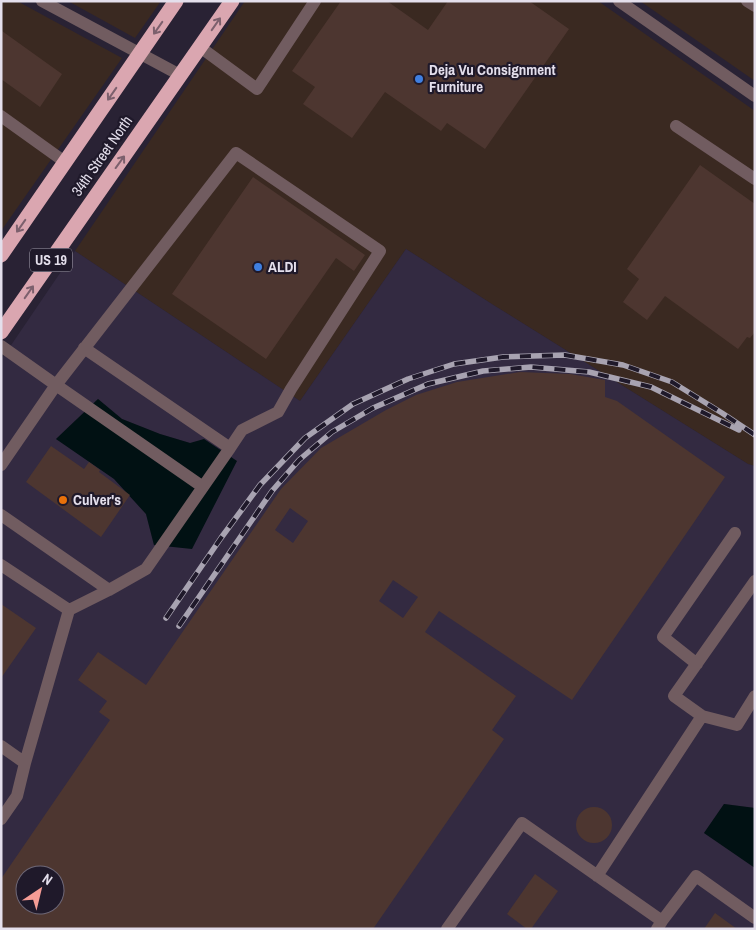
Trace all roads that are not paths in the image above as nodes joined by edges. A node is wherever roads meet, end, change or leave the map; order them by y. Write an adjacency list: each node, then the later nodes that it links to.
1 (42, 1): 9 (street)
2 (176, 1): 9 (highway, 34th Street North / US 19, one-way to 9)
3 (232, 1): 8 (highway, 34th Street North / US 19, one-way to 3)
4 (315, 1): 8 (street)
5 (619, 1): 11 (street)
6 (747, 1): 7 (street)
7 (755, 6)
8 (200, 47): 10 (highway, 34th Street North / US 19)
9 (140, 54): 10 (street); 14 (highway, 34th Street North / US 19, one-way to 14)
10 (180, 76): 17 (highway, 34th Street North / US 19, one-way to 10)
11 (755, 96)
12 (1, 116): 14 (street)
13 (676, 126): 15 (street)
14 (65, 162): 16 (highway, 34th Street North / US 19, one-way to 16)
15 (755, 179)
16 (1, 254)
17 (1, 332)
18 (1, 346): 20 (street)
19 (84, 348): 20 (street); 21 (street); 21 (street)
20 (56, 385): 22 (street); 23 (street)
21 (230, 448): 23 (street)
22 (1, 465)
23 (203, 488): 28 (street)
24 (1, 515): 28 (street)
25 (736, 533): 30 (street)
26 (1, 565): 29 (street)
27 (755, 581): 30 (street)
28 (109, 590): 29 (street)
29 (69, 610): 34 (street)
30 (697, 664): 32 (street)
31 (755, 696): 32 (street)
32 (702, 716): 36 (street)
33 (1, 746): 34 (street)
34 (25, 763): 35 (street)
35 (1, 819)
36 (597, 876): 38 (street); 39 (street)
37 (755, 918): 38 (street)
38 (660, 925)
39 (447, 929)

